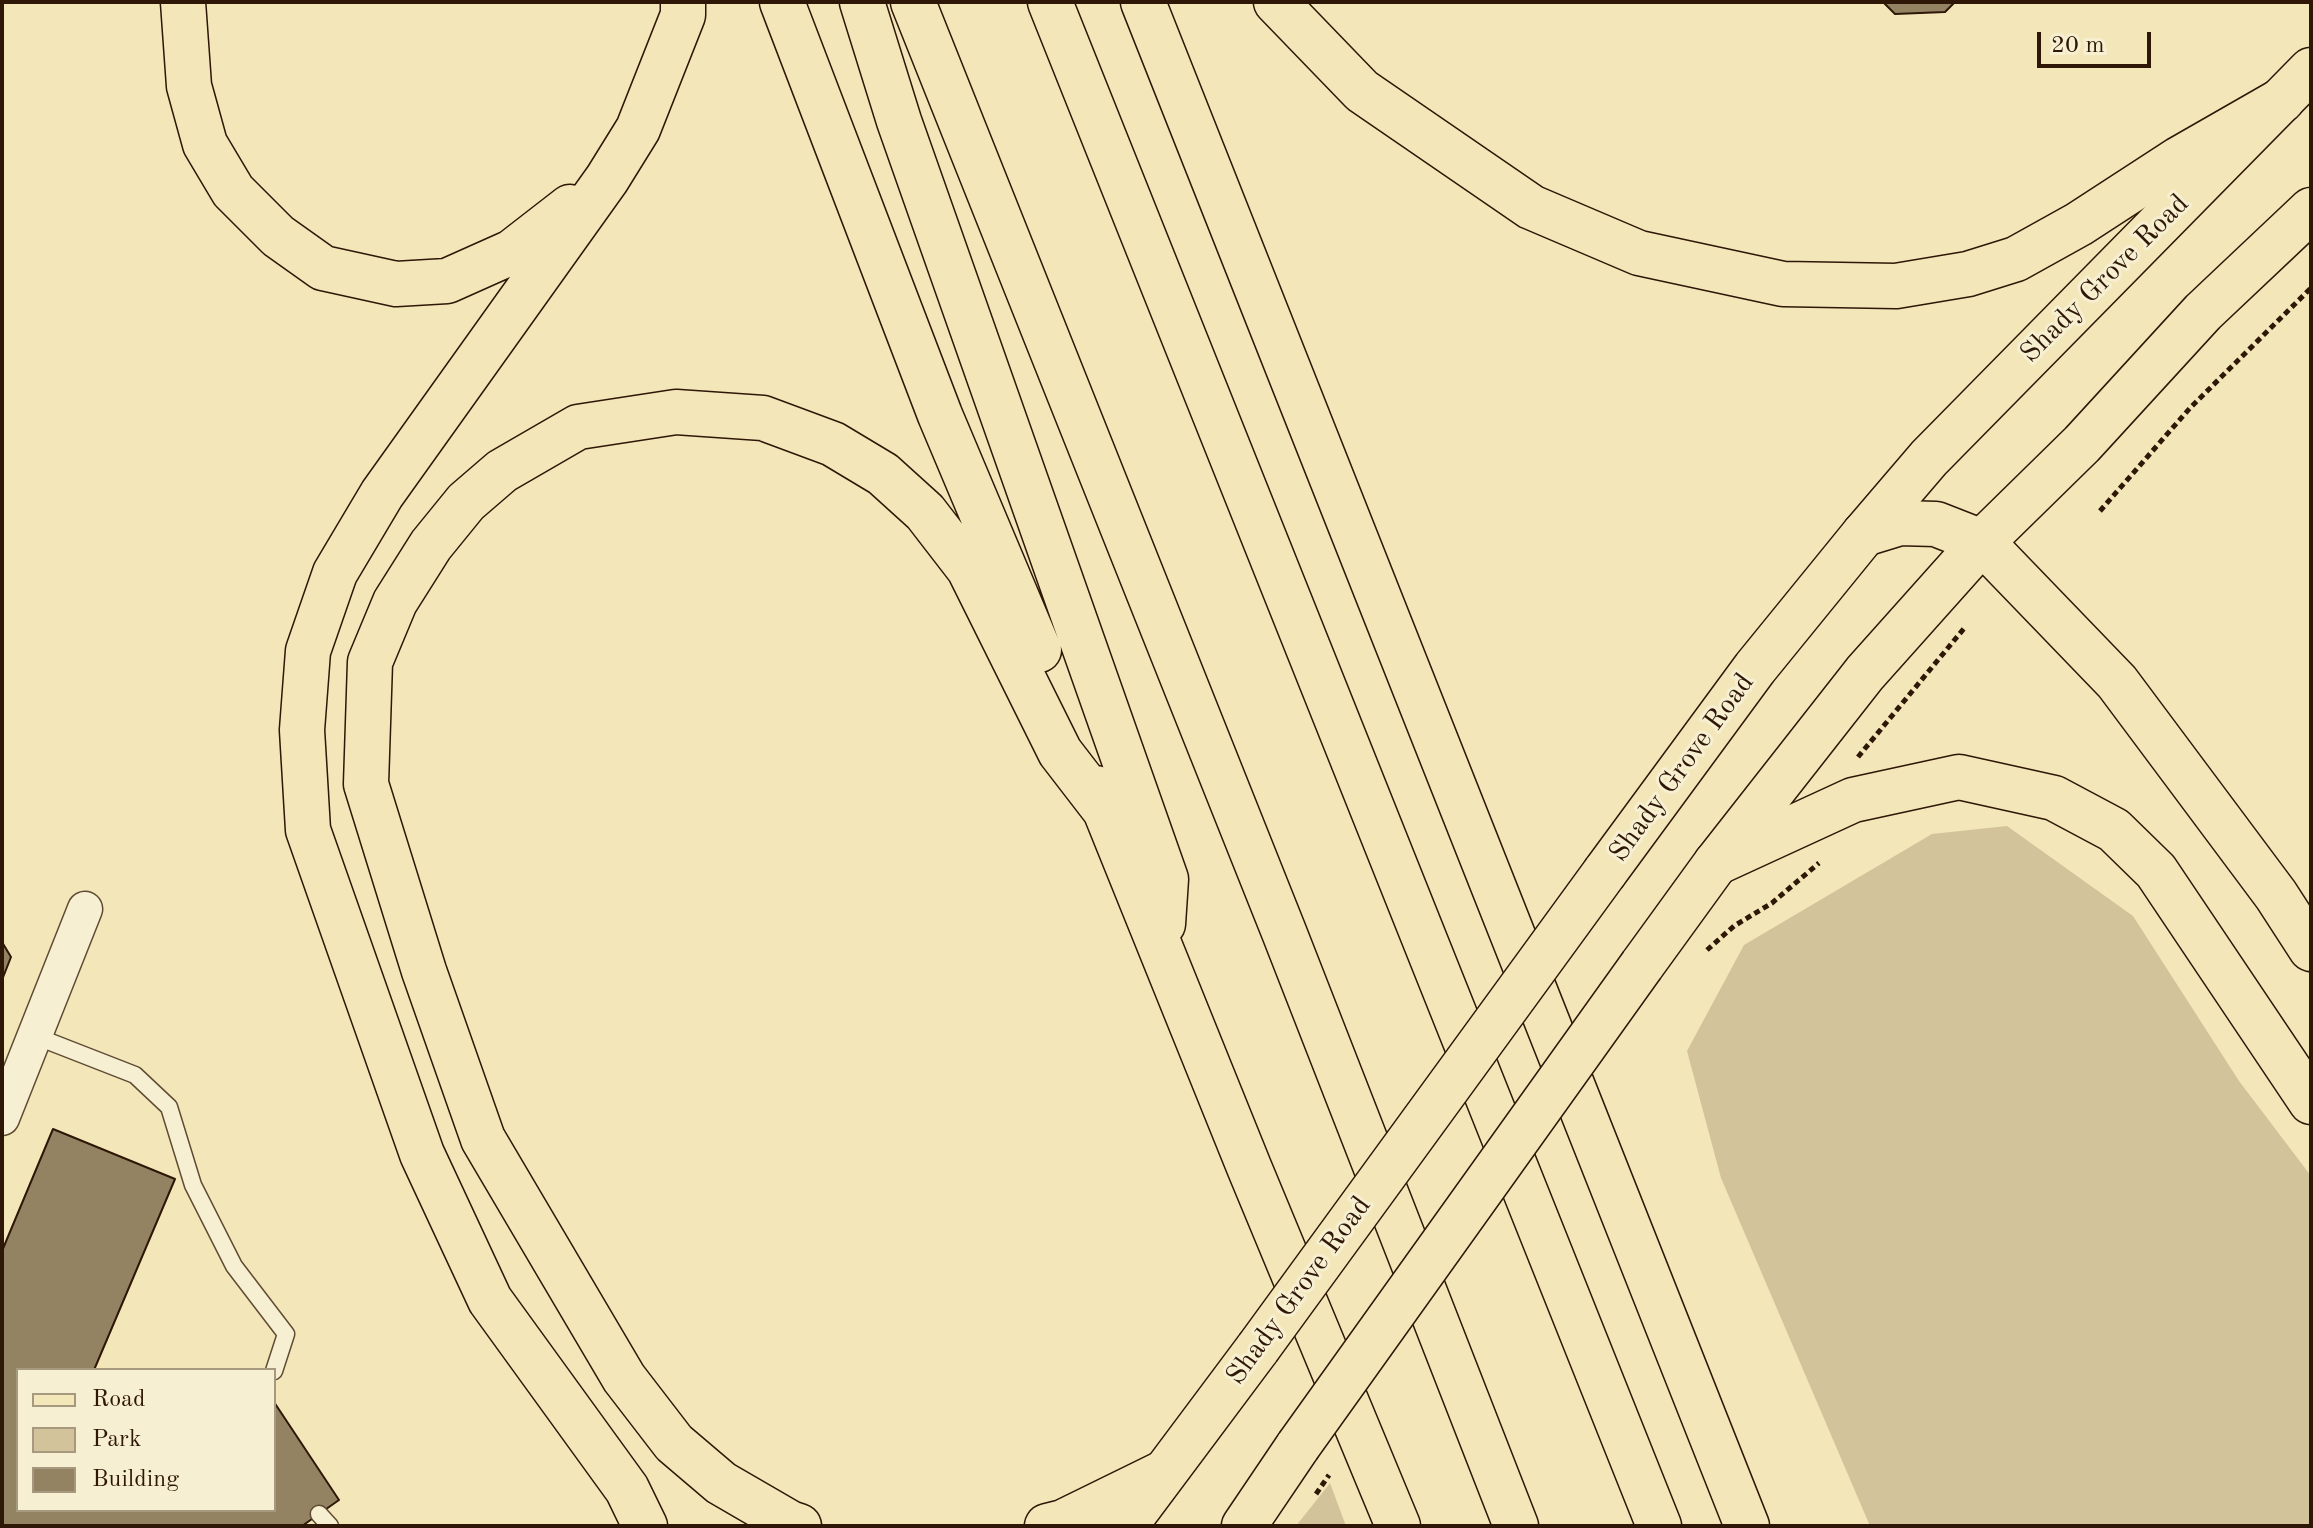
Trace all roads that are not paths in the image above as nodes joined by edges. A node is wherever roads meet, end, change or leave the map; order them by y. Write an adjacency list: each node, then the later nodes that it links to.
1 (183, 2): 10 (main road)
2 (683, 2): 10 (main road)
3 (782, 2): 14 (main road)
4 (862, 2): 18 (main road)
5 (913, 2): 31 (main road)
6 (1050, 2): 32 (main road)
7 (1143, 2): 33 (main road)
8 (1276, 2): 9 (main road)
9 (2296, 85): 12 (main road, Shady Grove Road)
10 (607, 179): 24 (main road)
11 (2311, 210): 13 (main road)
12 (1864, 534): 13 (main road); 23 (main road, Shady Grove Road, bridge)
13 (1982, 542): 15 (main road); 17 (main road)
14 (1107, 813): 18 (main road); 26 (main road)
15 (1716, 863): 20 (main road); 29 (main road, bridge)
16 (85, 909): 19 (street)
17 (2311, 949)
18 (1161, 950): 30 (main road)
19 (35, 1036): 21 (street); 22 (lane)
20 (2311, 1102)
21 (2, 1118)
22 (275, 1368)
23 (1163, 1473): 27 (main road); 28 (main road, Shady Grove Road)
24 (636, 1507): 25 (main road)
25 (664, 1526)
26 (799, 1526)
27 (1047, 1526)
28 (1125, 1526)
29 (1244, 1526)
30 (1398, 1526)
31 (1516, 1526)
32 (1659, 1526)
33 (1747, 1526)

